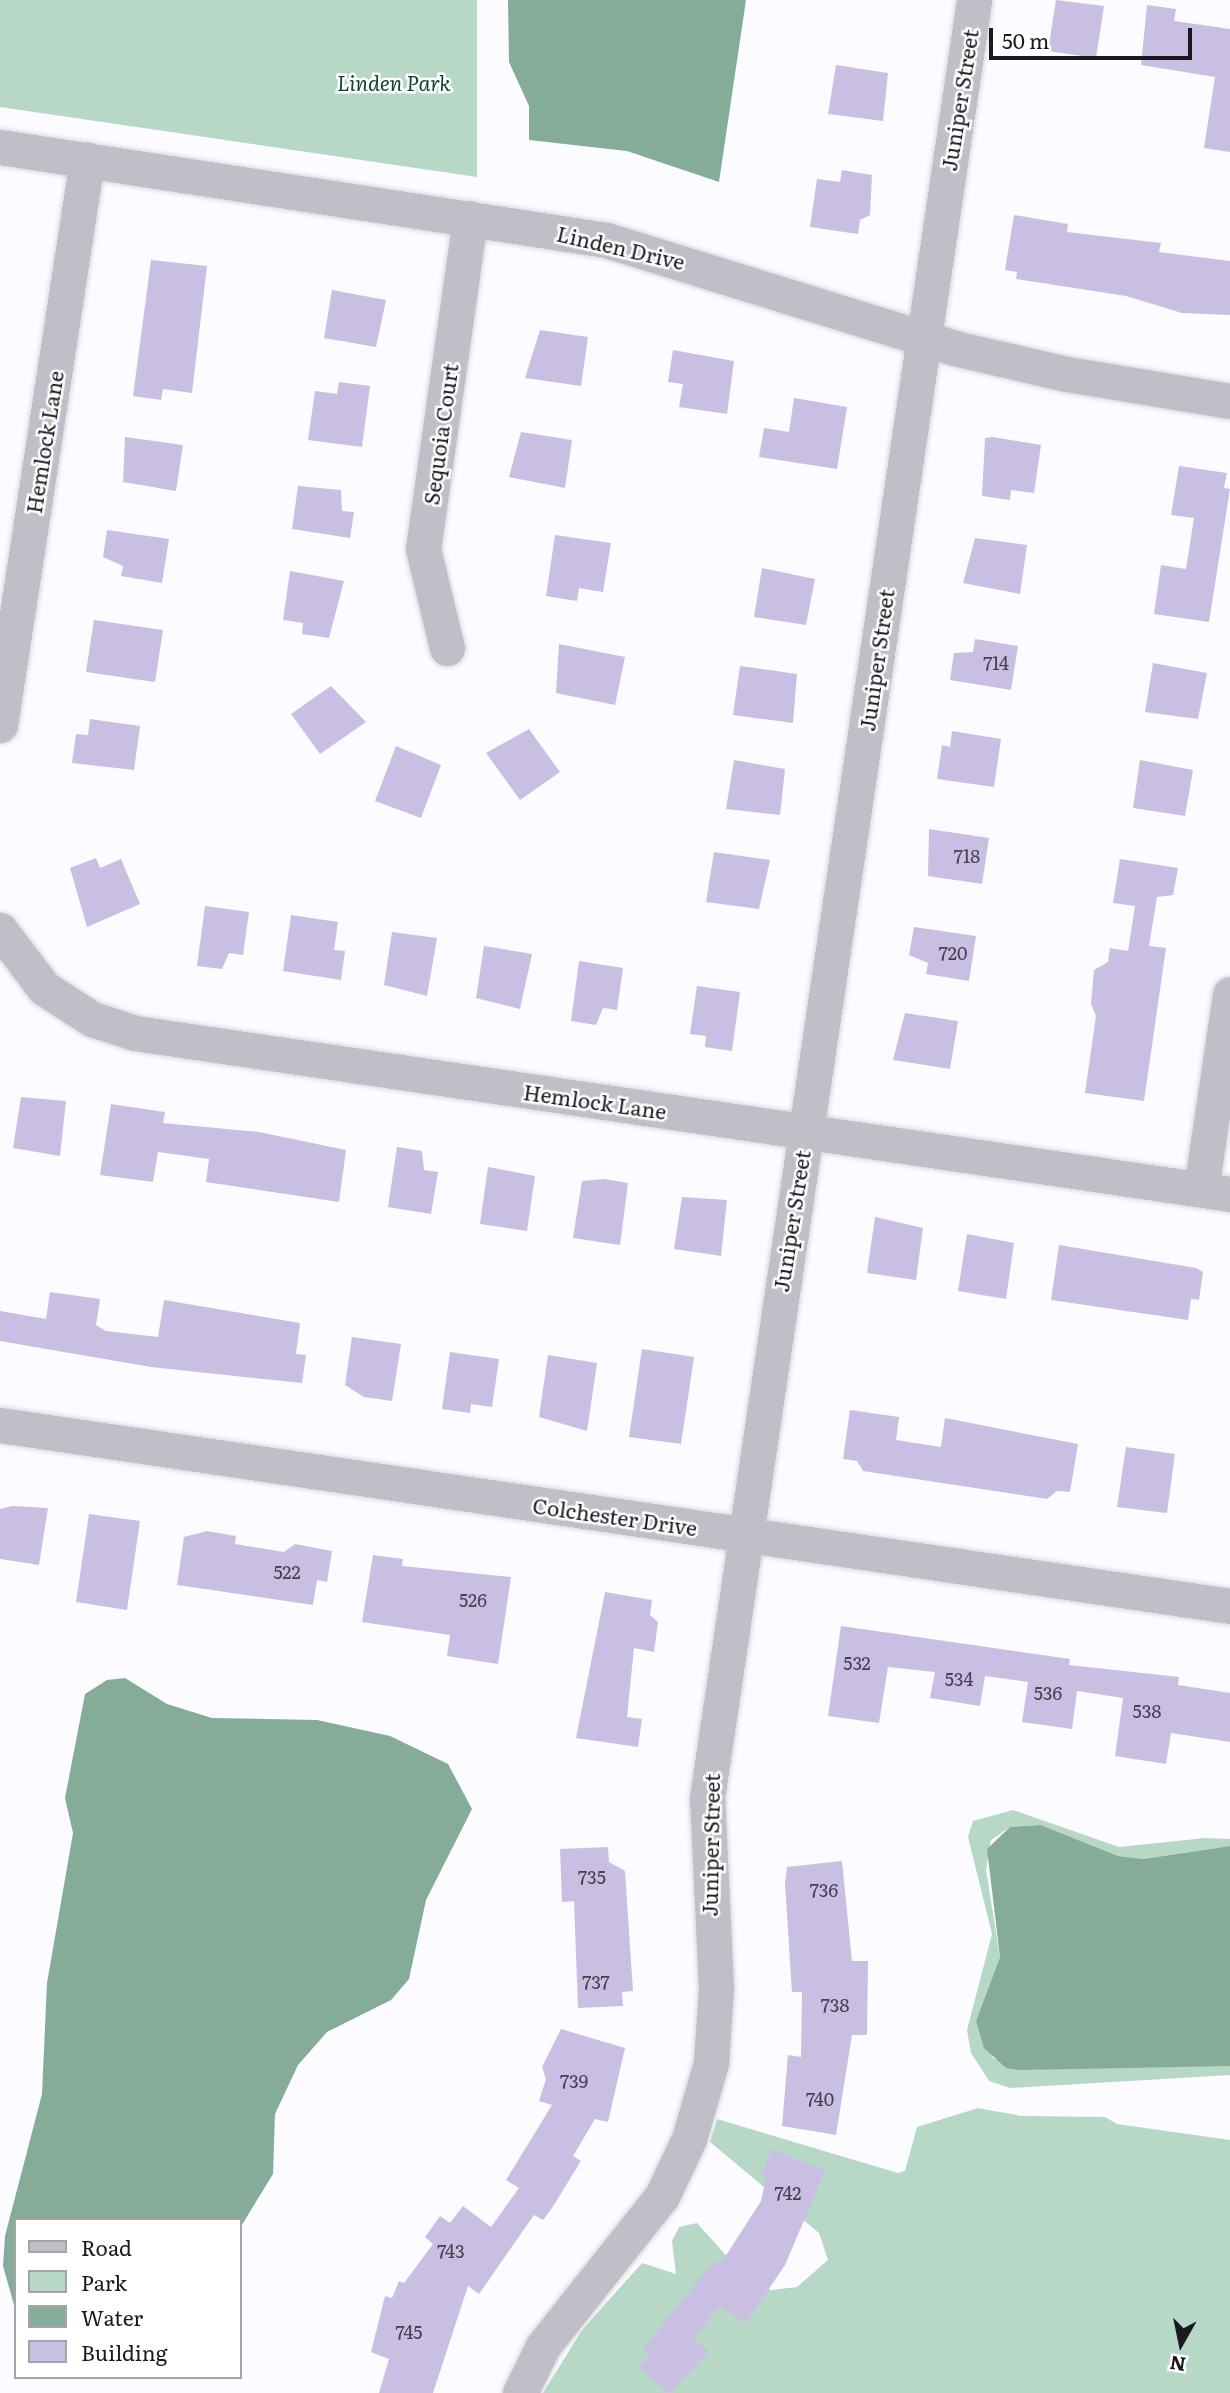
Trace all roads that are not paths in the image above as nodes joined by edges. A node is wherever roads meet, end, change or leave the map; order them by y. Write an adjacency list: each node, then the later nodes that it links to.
1 (974, 0): 5 (street, Juniper Street)
2 (0, 147): 3 (street, Linden Drive)
3 (87, 160): 4 (street, Linden Drive); 8 (street, Hemlock Lane)
4 (470, 218): 5 (street, Linden Drive); 7 (street, Sequoia Court)
5 (923, 340): 6 (street, Linden Drive); 12 (street, Juniper Street)
6 (1230, 401)
7 (447, 648)
8 (0, 725)
9 (0, 930): 10 (street, Hemlock Lane)
10 (9, 967): 12 (street, Hemlock Lane)
11 (1230, 994): 13 (street)
12 (805, 1131): 13 (street, Hemlock Lane); 15 (street, Juniper Street)
13 (1216, 1192)
14 (0, 1425): 15 (street, Colchester Drive)
15 (745, 1534): 16 (street, Colchester Drive); 17 (street, Juniper Street)
16 (1230, 1606)
17 (520, 2393)

